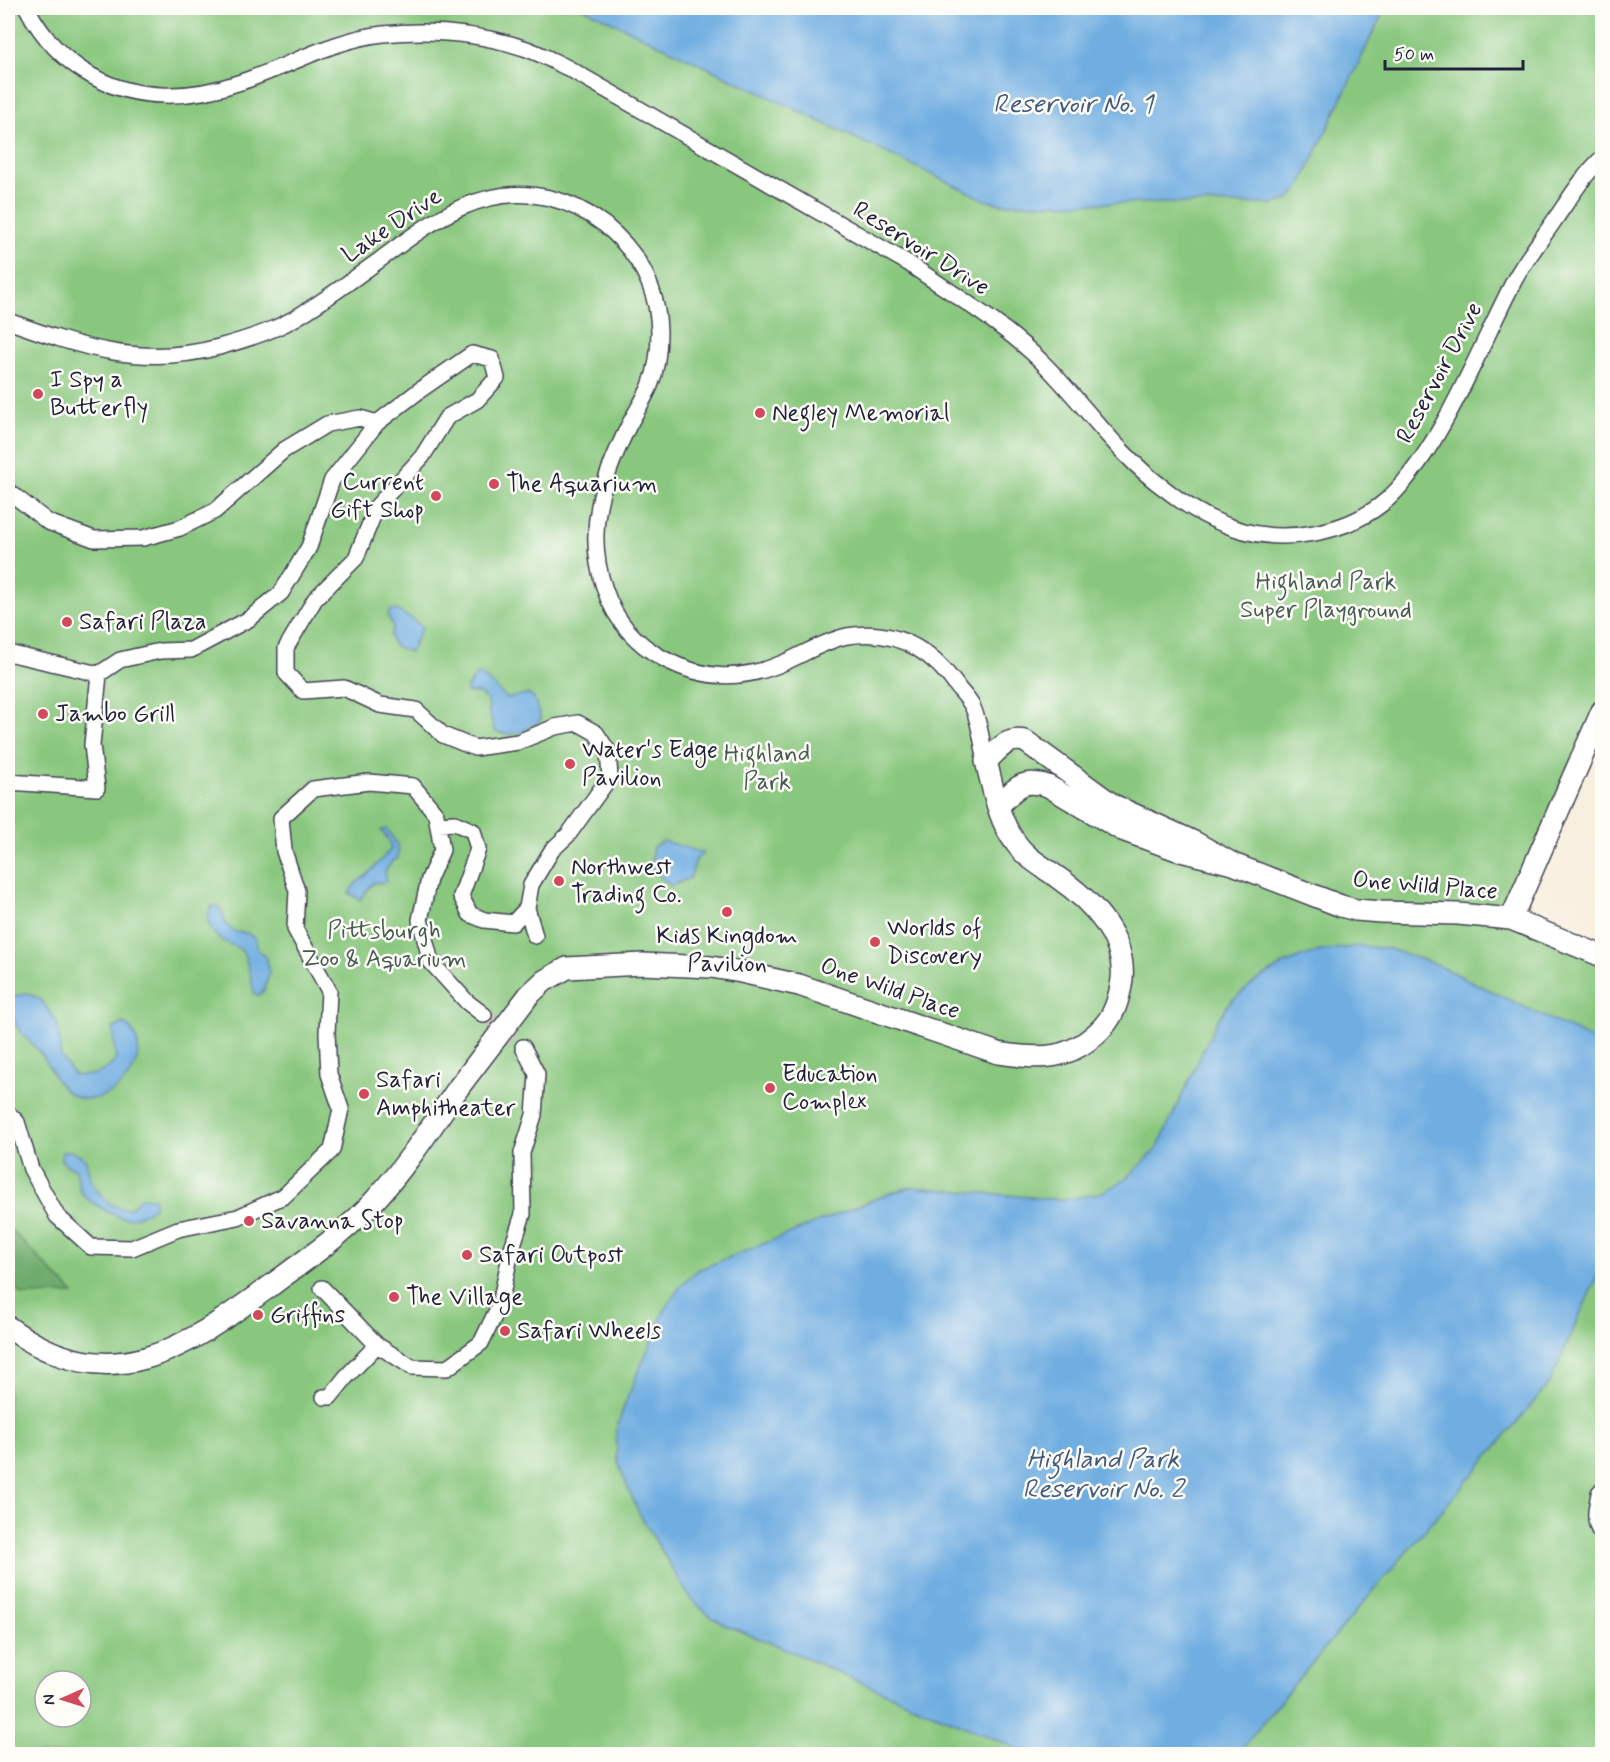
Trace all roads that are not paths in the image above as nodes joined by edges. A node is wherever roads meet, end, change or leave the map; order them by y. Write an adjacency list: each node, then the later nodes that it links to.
1 (27, 8): 2 (street, Reservoir Drive)
2 (1602, 158)
3 (8, 321): 9 (street, Lake Drive)
4 (377, 423): 5 (street); 7 (street); 14 (street)
5 (8, 491)
6 (8, 653): 7 (street)
7 (99, 674): 10 (street)
8 (1602, 711): 15 (main road)
9 (986, 761): 11 (main road, One Wild Place); 13 (main road, One Wild Place)
10 (8, 782)
11 (998, 806): 13 (main road, One Wild Place); 22 (main road, One Wild Place, bridge)
12 (438, 824): 14 (street); 18 (street); 20 (street)
13 (1233, 864): 15 (main road, One Wild Place)
14 (527, 908): 16 (street)
15 (1511, 919): 17 (main road, One Wild Place)
16 (535, 936)
17 (1602, 956)
18 (484, 1015)
19 (523, 1047): 23 (street)
20 (8, 1113)
21 (322, 1288): 23 (street)
22 (8, 1327)
23 (377, 1345): 24 (street)
24 (324, 1397)
25 (1602, 1494): 26 (main road)
26 (1602, 1528)

